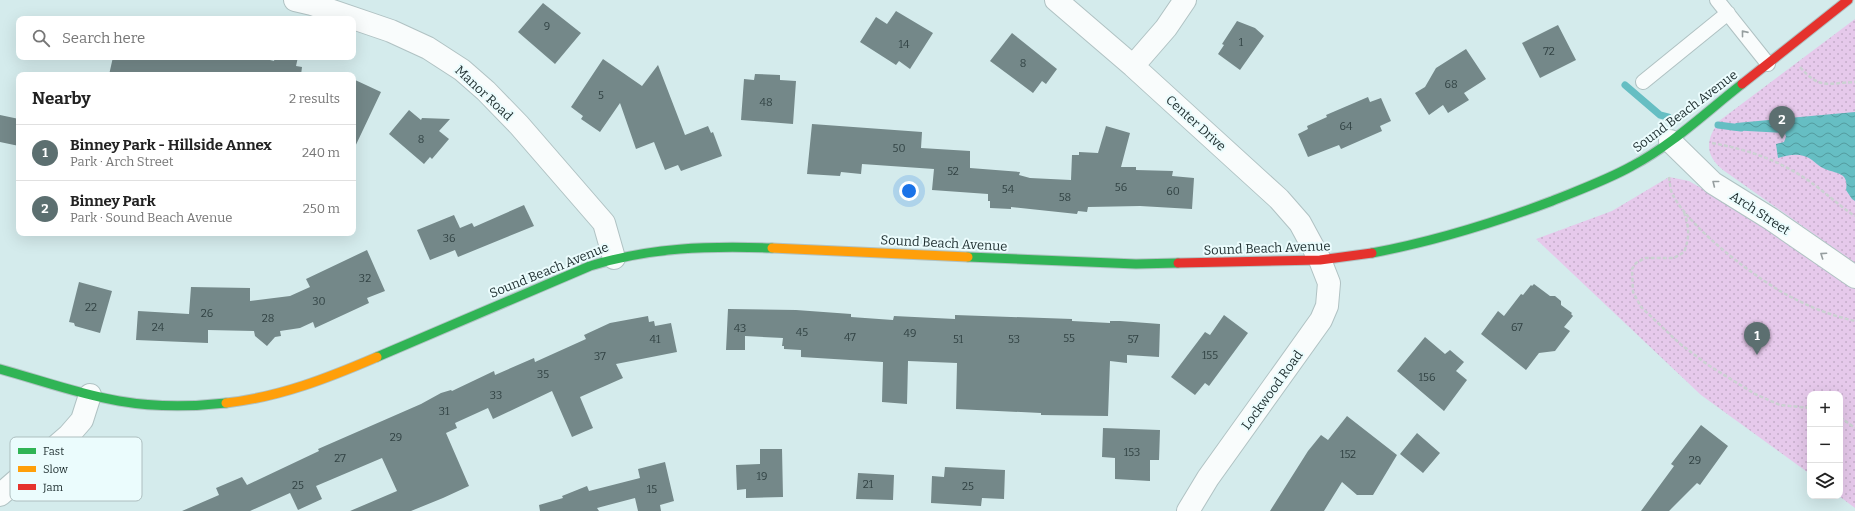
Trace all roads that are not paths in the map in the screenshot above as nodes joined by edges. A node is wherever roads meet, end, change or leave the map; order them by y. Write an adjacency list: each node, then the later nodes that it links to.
1 (295, 0): 7 (street, Manor Road)
2 (1056, 0): 10 (street, Center Drive)
3 (1185, 0): 10 (street)
4 (1717, 0): 6 (lane)
5 (1848, 0): 9 (street, Sound Beach Avenue)
6 (1728, 13): 9 (lane, one-way to 6); 11 (lane)
7 (347, 16)
8 (356, 19): 13 (street, Manor Road)
9 (1768, 64): 12 (street, Sound Beach Avenue)
10 (1132, 66): 14 (street, Center Drive)
11 (1643, 82)
12 (1670, 141): 14 (street, Sound Beach Avenue); 15 (street, Arch Street, one-way to 12)
13 (614, 258): 14 (street, Sound Beach Avenue); 17 (street, Sound Beach Avenue)
14 (1320, 260): 21 (street, Lockwood Road)
15 (1855, 277)
16 (0, 369): 17 (street, Sound Beach Avenue)
17 (90, 395): 18 (street)
18 (67, 437)
19 (10, 485): 20 (street)
20 (0, 494)
21 (1188, 511)

